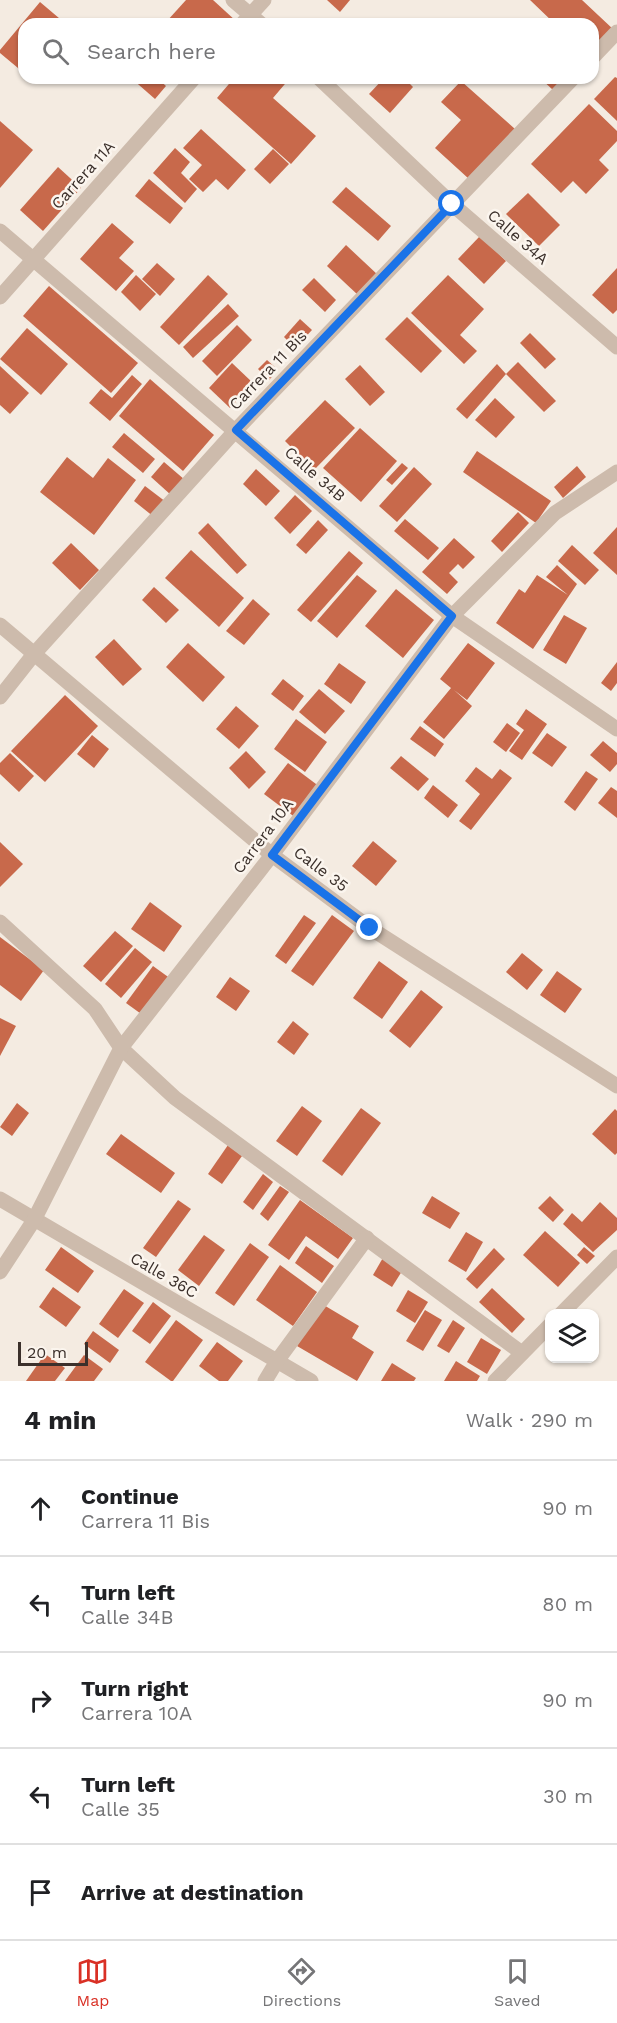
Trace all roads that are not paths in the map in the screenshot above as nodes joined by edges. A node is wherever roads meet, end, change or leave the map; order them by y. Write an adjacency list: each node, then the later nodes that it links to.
1 (233, 0): 3 (street)
2 (264, 0): 4 (street)
3 (248, 18)
4 (253, 18)
5 (617, 32): 6 (street)
6 (599, 51)
7 (189, 84): 12 (street, Carrera 11A)
8 (324, 84): 10 (street, Calle 34A)
9 (567, 84): 10 (street, Carrera 11 Bis)
10 (452, 204): 14 (street, Calle 34A); 15 (street, Carrera 11 Bis)
11 (0, 231): 12 (street, Calle 34B)
12 (32, 259): 13 (street, Carrera 11A); 15 (street, Calle 34B)
13 (0, 297)
14 (617, 347)
15 (236, 430): 17 (street, Calle 34B); 19 (street, Carrera 11 Bis)
16 (617, 472): 17 (street, Carrera 10A)
17 (452, 616): 21 (street, Calle 34B); 22 (street, Carrera 10A)
18 (0, 625): 19 (street, Calle 35)
19 (34, 654): 20 (street, Carrera 11 Bis); 22 (street, Calle 35)
20 (0, 697)
21 (617, 729)
22 (272, 855): 24 (street, Carrera 10A); 25 (street, Calle 35)
23 (0, 922): 24 (street)
24 (121, 1048): 27 (street, Carrera 10A); 28 (street)
25 (617, 1086)
26 (0, 1199): 27 (street, Calle 36C)
27 (34, 1220): 30 (street, Carrera 10A); 34 (street, Calle 36C)
28 (367, 1238): 33 (street); 34 (street)
29 (617, 1257): 31 (street)
30 (0, 1272)
31 (566, 1309)
32 (545, 1329): 33 (street)
33 (522, 1353): 37 (street)
34 (277, 1361): 35 (street); 36 (street, Calle 36C)
35 (265, 1381)
36 (311, 1381)
37 (495, 1381)

